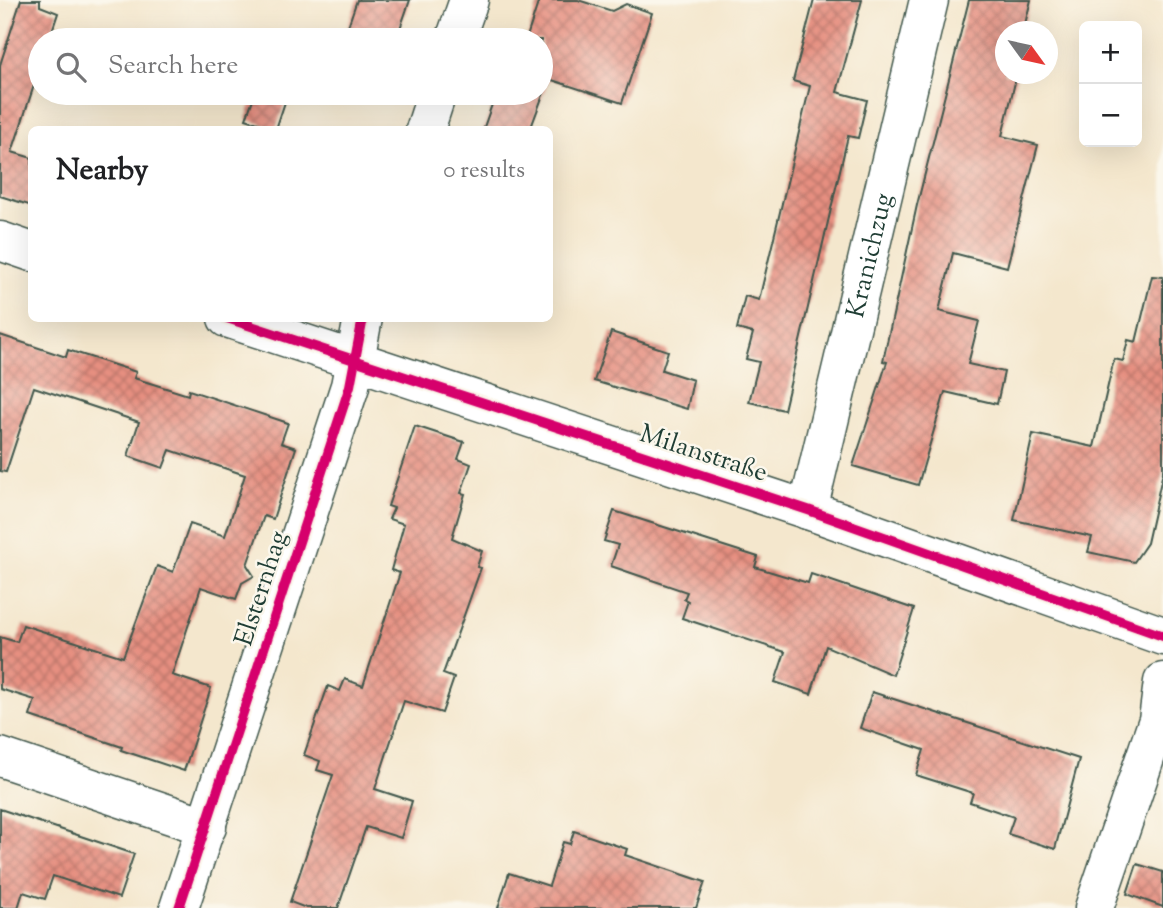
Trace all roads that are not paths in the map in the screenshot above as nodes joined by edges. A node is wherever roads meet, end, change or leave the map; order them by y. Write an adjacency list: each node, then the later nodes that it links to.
1 (469, 0): 3 (street)
2 (929, 0): 11 (street, Kranichzug)
3 (459, 28)
4 (433, 105): 5 (street)
5 (426, 126)
6 (0, 241): 7 (street)
7 (28, 251)
8 (239, 322): 10 (street, Milanstraße)
9 (362, 322): 10 (street, Elsternhag)
10 (355, 362): 11 (street, Milanstraße); 15 (street, Elsternhag)
11 (807, 510): 12 (street, Milanstraße)
12 (1163, 636)
13 (1163, 682): 17 (street)
14 (0, 757): 15 (street)
15 (207, 827): 16 (street, Elsternhag)
16 (179, 908)
17 (1094, 908)

